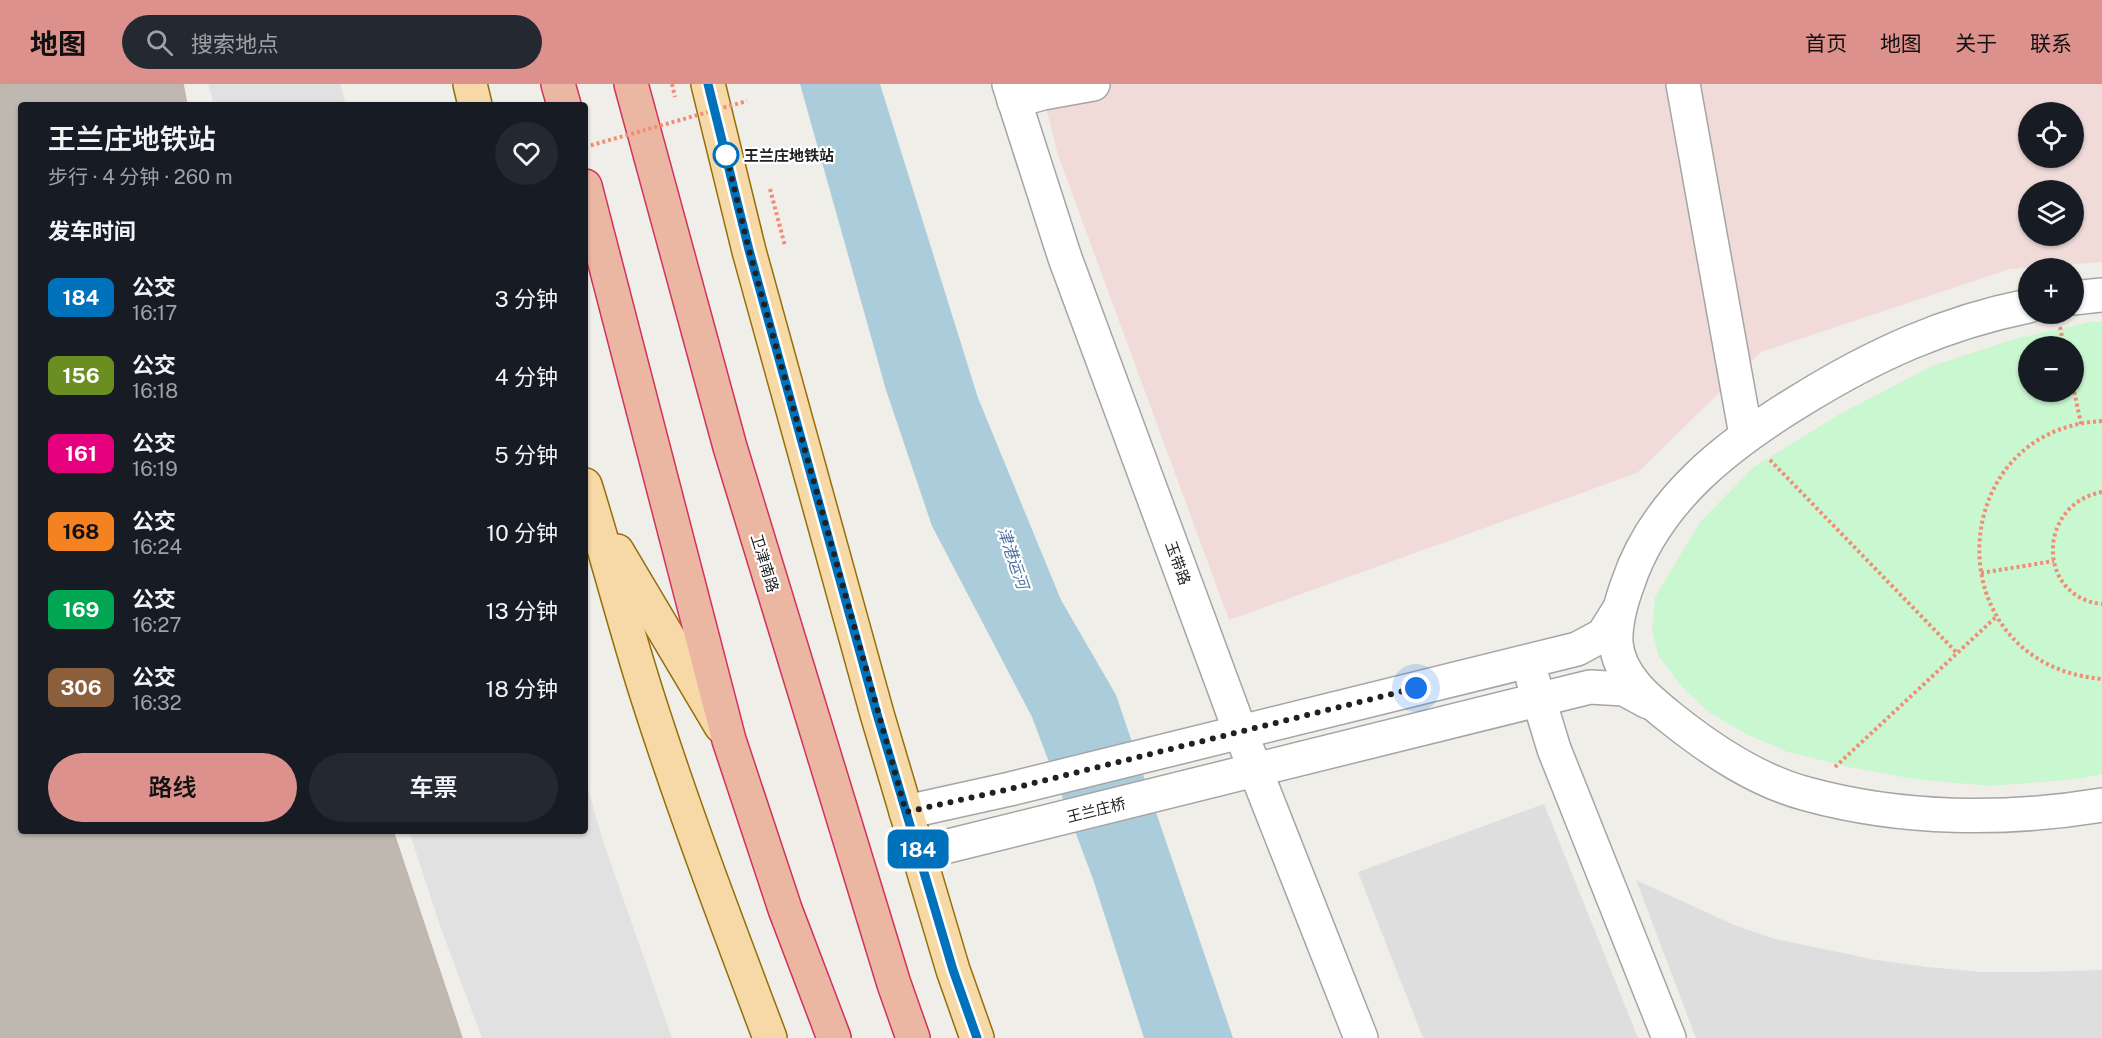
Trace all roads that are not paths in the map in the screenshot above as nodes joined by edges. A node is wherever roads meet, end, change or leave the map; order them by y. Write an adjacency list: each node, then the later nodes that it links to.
1 (470, 84): 8 (main road)
2 (558, 84): 9 (highway)
3 (631, 84): 28 (highway, 卫津南路)
4 (708, 84): 24 (main road)
5 (1094, 84): 7 (street)
6 (1683, 84): 14 (street)
7 (1012, 93): 20 (street, 玉带路)
8 (474, 102)
9 (563, 102)
10 (588, 198): 21 (highway)
11 (2102, 295): 12 (street)
12 (2084, 297)
13 (2018, 308): 14 (street)
14 (1746, 435): 16 (street)
15 (589, 498): 21 (main road); 26 (main road)
16 (1620, 608): 17 (street); 19 (street)
17 (1527, 661): 18 (street); 20 (street)
18 (1539, 700): 19 (street, 王兰庄桥); 22 (street, 王兰庄桥); 31 (street)
19 (1653, 704): 23 (street)
20 (1240, 731): 22 (street, 玉带路); 24 (street)
21 (729, 740): 27 (highway)
22 (1255, 771): 25 (street, 王兰庄桥); 30 (street, 玉带路)
23 (2102, 805)
24 (906, 812): 25 (main road)
25 (920, 853): 29 (main road)
26 (770, 1038)
27 (834, 1038)
28 (913, 1038)
29 (977, 1038)
30 (1361, 1038)
31 (1669, 1038)

